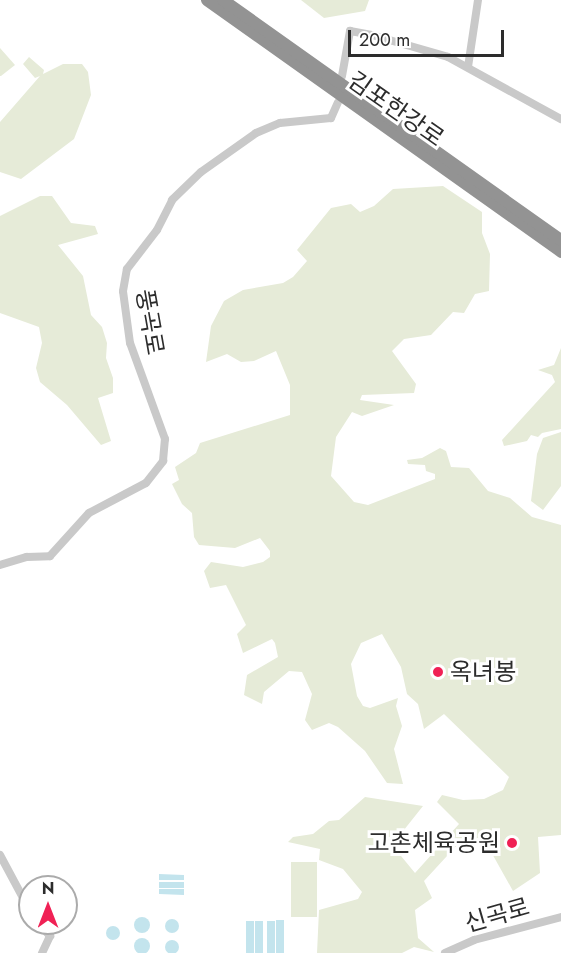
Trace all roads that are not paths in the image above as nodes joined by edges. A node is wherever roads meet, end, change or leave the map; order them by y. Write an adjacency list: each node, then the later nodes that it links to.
1 (207, 0): 9 (highway, 김포한강로)
2 (223, 0): 8 (highway, 김포한강로)
3 (478, 0): 4 (street)
4 (468, 67): 5 (street); 7 (street)
5 (342, 76)
6 (338, 102): 10 (street, 풍곡로)
7 (561, 119)
8 (561, 240)
9 (561, 252)
10 (0, 565)
11 (0, 855): 12 (street)
12 (18, 889)
13 (561, 917): 16 (street, 신곡로)
14 (49, 935): 15 (street)
15 (42, 953)
16 (445, 953)

